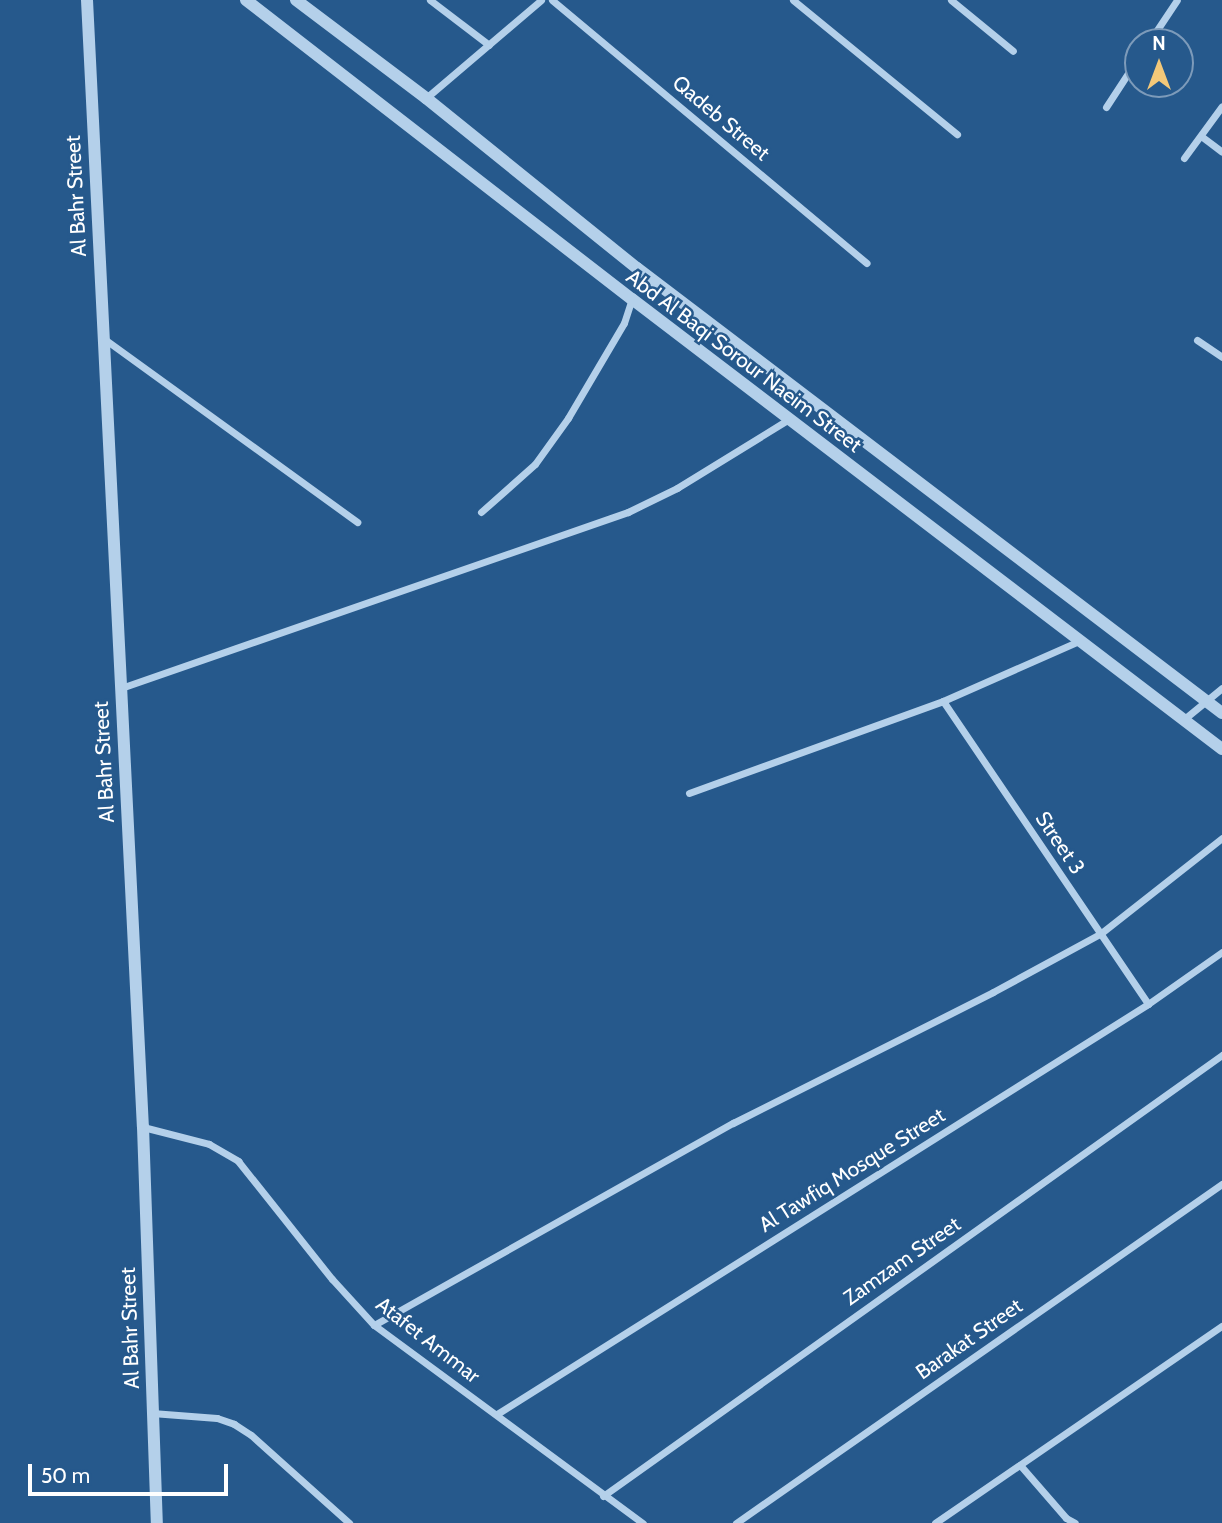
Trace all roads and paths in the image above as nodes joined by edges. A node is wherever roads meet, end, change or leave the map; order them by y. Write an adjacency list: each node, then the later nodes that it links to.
1 (87, 0): 23 (street, Al Bahr Street)
2 (246, 0): 22 (street, Abd Al Baqi Sorour Naeim Street)
3 (296, 0): 14 (street, Abd Al Baqi Sorour Naeim Street)
4 (430, 0): 11 (street)
5 (541, 0): 11 (street)
6 (552, 0): 21 (street, Qadeb Street)
7 (793, 0): 17 (street)
8 (951, 0): 12 (street)
9 (1177, 0): 10 (street)
10 (1158, 28)
11 (489, 45): 14 (street)
12 (1013, 51)
13 (1124, 79): 16 (street)
14 (426, 98): 33 (street, Abd Al Baqi Sorour Naeim Street)
15 (1222, 106): 18 (street)
16 (1106, 107)
17 (957, 134)
18 (1200, 136): 19 (street); 20 (street)
19 (1222, 152)
20 (1184, 158)
21 (867, 263)
22 (632, 299): 26 (street, Abd Al Baqi Sorour Naeim Street); 27 (street)
23 (102, 338): 28 (street); 31 (street, Al Bahr Street)
24 (1197, 340): 25 (street)
25 (1222, 357)
26 (789, 419): 29 (street, Abd Al Baqi Sorour Naeim Street); 31 (street)
27 (481, 512)
28 (357, 522)
29 (1079, 641): 32 (street); 35 (street, Abd Al Baqi Sorour Naeim Street)
30 (1222, 688): 33 (street)
31 (120, 689): 43 (street, Al Bahr Street)
32 (943, 701): 37 (street); 39 (street, Street 3)
33 (1204, 701): 34 (street, Abd Al Baqi Sorour Naeim Street); 35 (street)
34 (1222, 713)
35 (1183, 720): 36 (street, Abd Al Baqi Sorour Naeim Street)
36 (1222, 749)
37 (689, 793)
38 (1222, 838): 39 (street)
39 (1100, 934): 41 (street, Street 3); 45 (street)
40 (1222, 952): 41 (street, Al Tawfiq Mosque Street)
41 (1148, 1004): 48 (street, Al Tawfiq Mosque Street)
42 (1222, 1055): 50 (street, Zamzam Street)
43 (143, 1128): 45 (street, Atafet Ammar); 47 (street, Al Bahr Street)
44 (1222, 1184): 54 (street, Barakat Street)
45 (374, 1325): 48 (street, Atafet Ammar)
46 (1222, 1326): 49 (street)
47 (152, 1413): 51 (street, Al Bahr Street); 52 (street)
48 (497, 1414): 50 (street, Atafet Ammar)
49 (1020, 1465): 55 (street); 56 (street)
50 (603, 1496): 53 (street, Atafet Ammar)
51 (157, 1523)
52 (349, 1523)
53 (643, 1523)
54 (736, 1523)
55 (935, 1523)
56 (1075, 1523)

